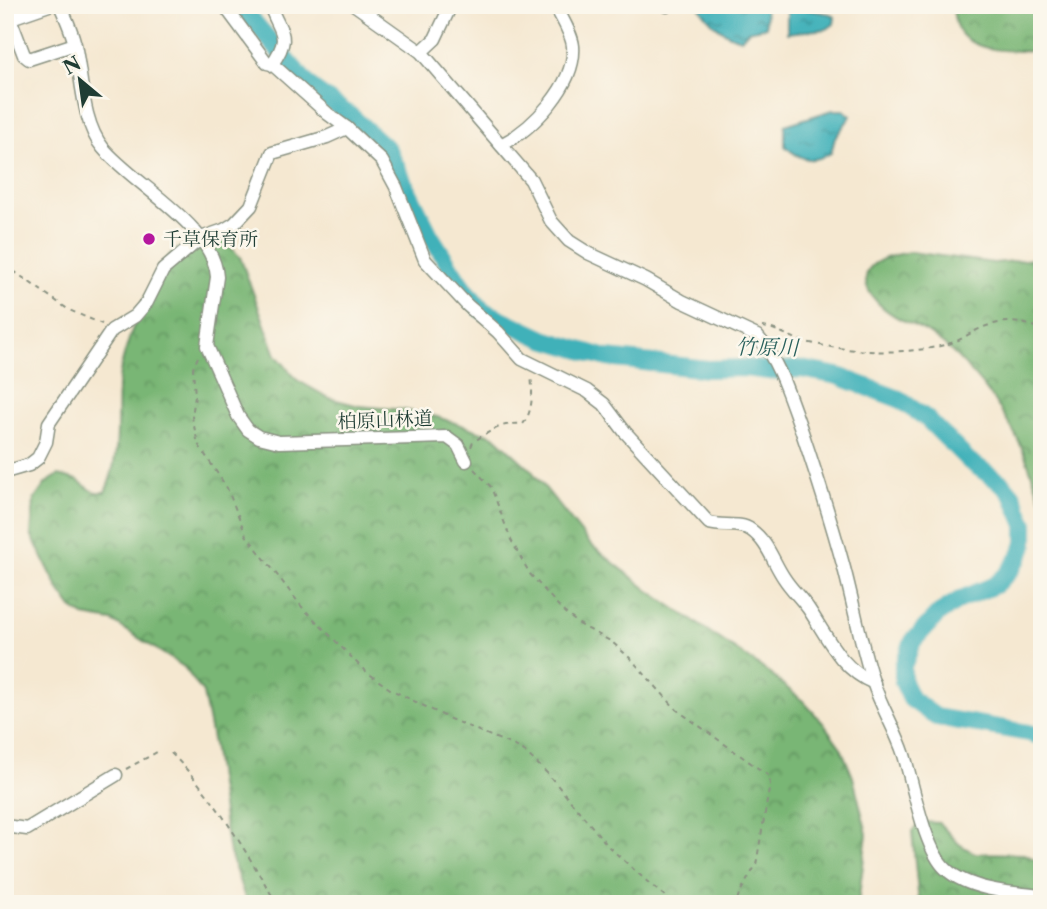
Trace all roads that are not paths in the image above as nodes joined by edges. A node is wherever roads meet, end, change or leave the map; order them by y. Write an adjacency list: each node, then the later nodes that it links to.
1 (49, 5): 8 (street)
2 (60, 5): 8 (street)
3 (223, 5): 10 (street)
4 (270, 5): 10 (street)
5 (355, 5): 9 (street)
6 (451, 5): 9 (street)
7 (555, 5): 12 (street)
8 (75, 44): 13 (street)
9 (421, 52): 12 (street)
10 (273, 63): 11 (street)
11 (347, 128): 13 (street); 16 (street)
12 (501, 145): 16 (street)
13 (201, 238): 14 (street, 柏原山林道); 15 (street)
14 (466, 461)
15 (5, 472)
16 (874, 683): 19 (street)
17 (116, 775): 18 (street)
18 (5, 826)
19 (1042, 895)

